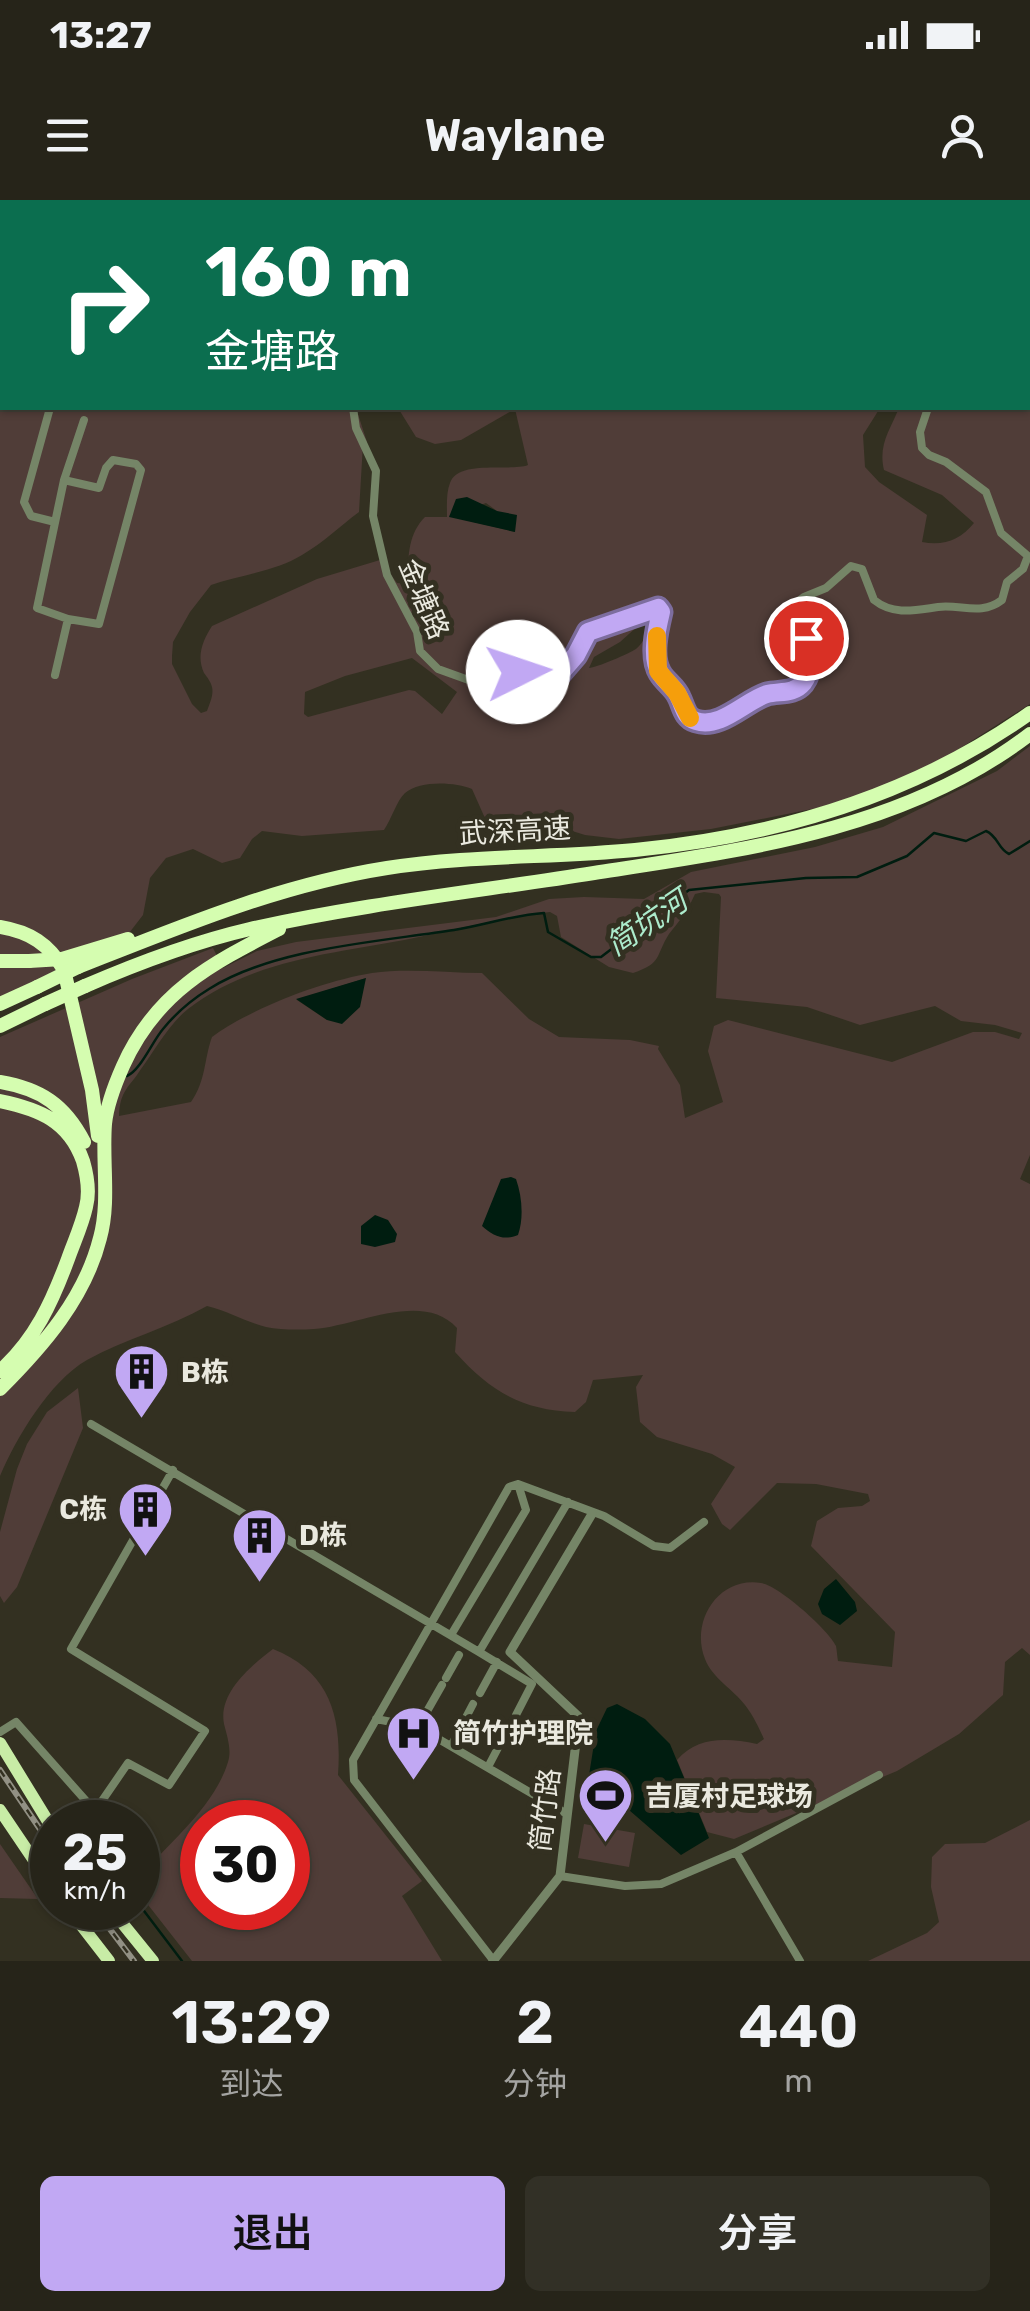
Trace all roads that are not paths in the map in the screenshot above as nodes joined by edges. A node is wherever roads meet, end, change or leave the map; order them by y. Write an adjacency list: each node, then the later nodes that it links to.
1 (49, 410): 6 (street)
2 (353, 410): 3 (street, 金塘路)
3 (927, 410)
4 (84, 420): 5 (street)
5 (64, 480): 6 (street); 7 (street)
6 (55, 522): 7 (street)
7 (68, 620): 8 (street)
8 (55, 675)
9 (1030, 714): 12 (highway, 武深高速)
10 (1030, 734): 11 (highway, 武深高速)
11 (293, 921): 16 (highway, 武深高速, bridge); 19 (highway)
12 (182, 926): 14 (highway, bridge); 15 (highway, 武深高速, bridge)
13 (0, 927): 19 (highway)
14 (0, 960)
15 (0, 1004)
16 (0, 1026)
17 (0, 1082): 20 (highway)
18 (0, 1101): 20 (highway)
19 (104, 1166): 24 (highway)
20 (87, 1204): 21 (highway)
21 (26, 1345): 22 (highway); 23 (highway)
22 (0, 1371)
23 (0, 1380)
24 (0, 1392)
25 (91, 1424): 26 (street)
26 (174, 1470): 31 (street); 42 (street)
27 (518, 1484): 28 (street); 31 (street); 32 (street)
28 (568, 1502): 29 (street); 34 (street)
29 (592, 1514): 30 (street); 49 (street, 简竹路)
30 (704, 1522)
31 (430, 1621): 32 (street); 39 (street)
32 (451, 1635): 33 (street)
33 (462, 1649): 34 (street); 41 (street)
34 (480, 1652): 35 (street)
35 (497, 1662): 36 (street); 38 (street)
36 (480, 1693)
37 (474, 1704): 44 (street)
38 (516, 1715)
39 (376, 1720): 41 (street); 55 (street)
40 (510, 1725): 45 (street)
41 (418, 1727): 44 (street)
42 (0, 1732)
43 (0, 1744): 47 (highway)
44 (451, 1746): 45 (street)
45 (488, 1767): 49 (street)
46 (879, 1775): 50 (street)
47 (35, 1800)
48 (0, 1810): 51 (highway)
49 (567, 1814): 52 (street, 简竹路)
50 (736, 1852): 52 (street); 58 (street)
51 (30, 1854)
52 (560, 1876): 55 (street, 简竹路)
53 (85, 1930): 56 (highway)
54 (128, 1930): 57 (highway)
55 (493, 1960)
56 (110, 1961)
57 (153, 1961)
58 (800, 1961)

